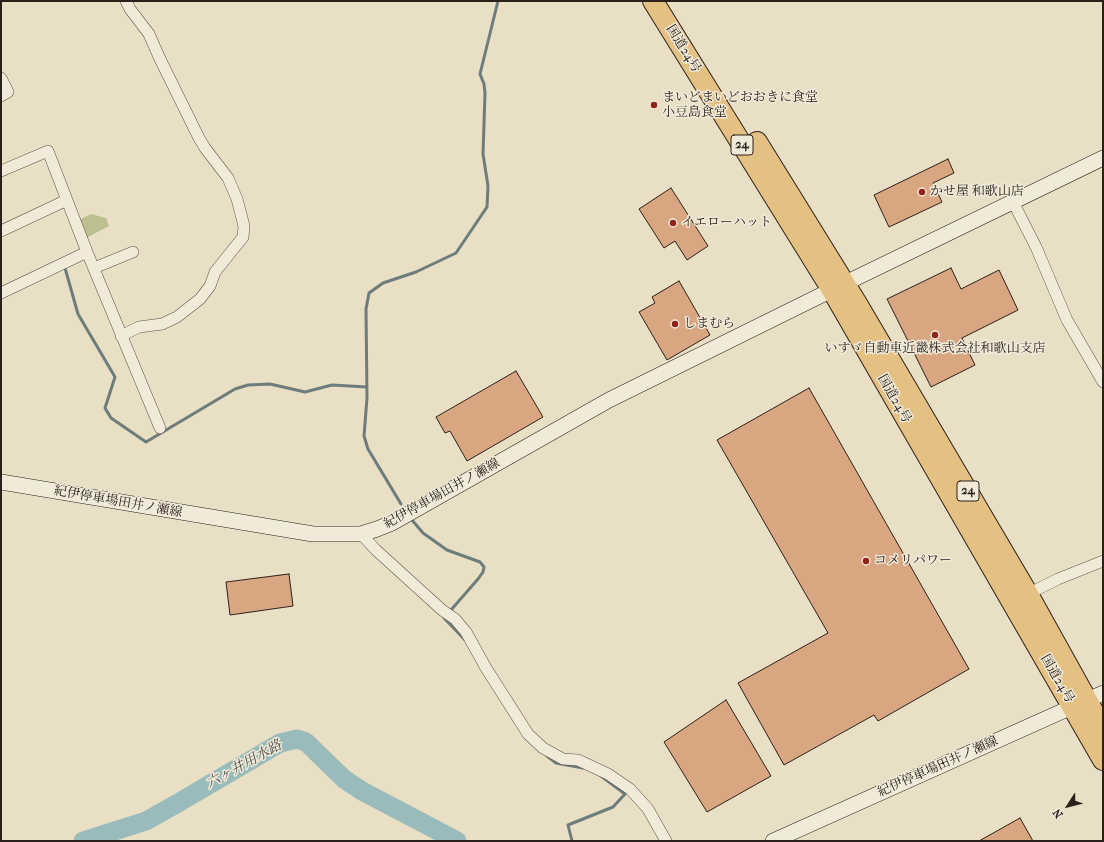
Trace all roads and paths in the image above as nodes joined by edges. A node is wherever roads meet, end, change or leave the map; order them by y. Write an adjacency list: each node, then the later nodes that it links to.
1 (126, 1): 16 (street)
2 (653, 1): 14 (highway, 国道24号 / 24)
3 (669, 1): 14 (highway, 国道24号 / 24)
4 (1, 78): 5 (street)
5 (1, 96)
6 (1103, 158): 9 (main road, 紀伊停車場田井ノ瀬線)
7 (1, 171): 8 (street)
8 (67, 200): 10 (street); 11 (street)
9 (1013, 202): 14 (main road, 紀伊停車場田井ノ瀬線); 17 (street)
10 (1, 231)
11 (87, 252): 13 (street); 15 (street)
12 (133, 252): 13 (street)
13 (94, 268): 16 (street)
14 (838, 286): 20 (main road, 紀伊停車場田井ノ瀬線); 22 (highway, 国道24号 / 24); 23 (highway, 国道24号 / 24)
15 (1, 292)
16 (121, 336): 18 (street)
17 (1102, 379)
18 (160, 428)
19 (1, 482): 20 (main road, 紀伊停車場田井ノ瀬線)
20 (361, 534): 26 (street)
21 (1103, 561): 22 (street)
22 (1028, 594): 23 (highway, 国道24号 / 24)
23 (1088, 701): 24 (highway, 国道24号 / 24); 25 (highway, 国道24号 / 24); 27 (main road, 紀伊停車場田井ノ瀬線)
24 (1103, 729)
25 (1103, 760)
26 (666, 841)
27 (773, 841)

